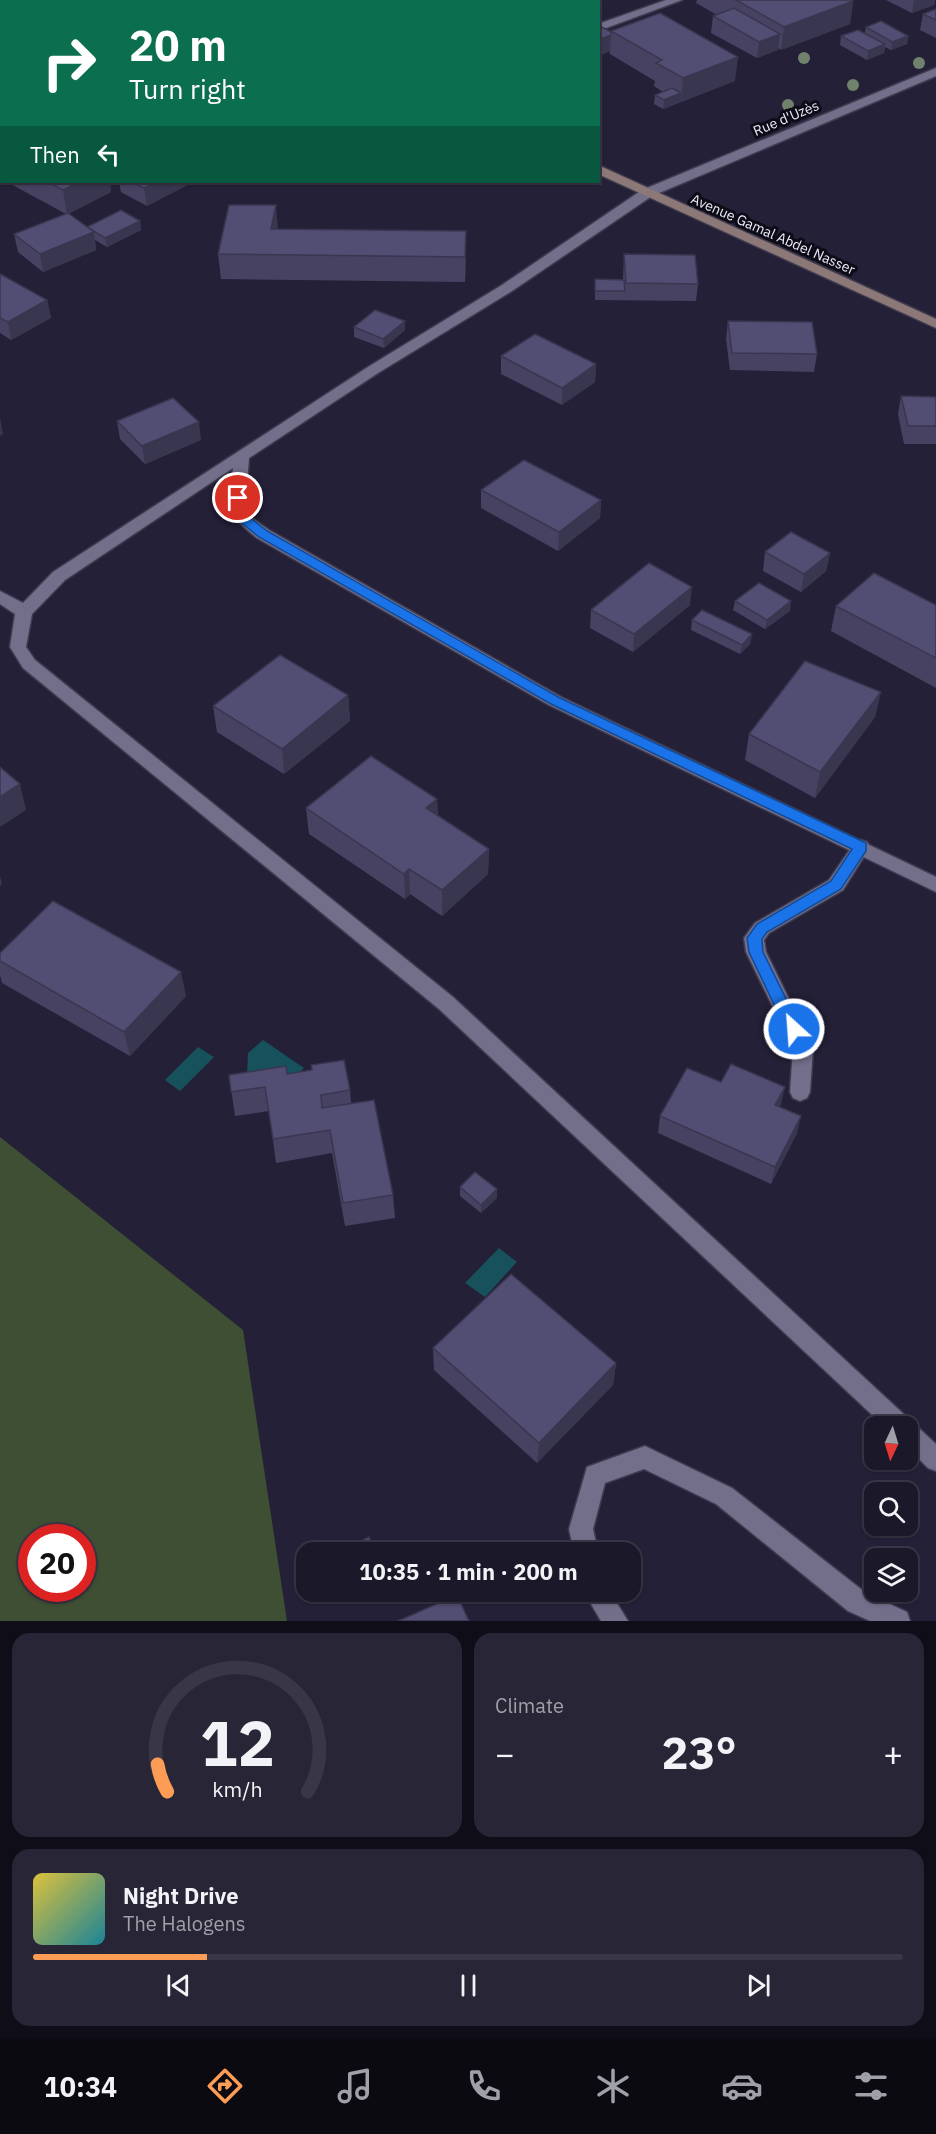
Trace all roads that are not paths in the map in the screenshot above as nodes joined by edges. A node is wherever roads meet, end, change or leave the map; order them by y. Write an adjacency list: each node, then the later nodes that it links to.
1 (676, 0): 2 (street)
2 (600, 27)
3 (936, 72): 5 (street, Rue d'Uzès)
4 (600, 170): 5 (street, Avenue Gamal Abdel Nasser)
5 (647, 193): 6 (street, Avenue Gamal Abdel Nasser); 7 (street, Rue d'Uzès)
6 (936, 324)
7 (242, 458): 9 (street, Rue d'Uzès); 10 (street)
8 (0, 596): 9 (street)
9 (24, 612): 13 (street)
10 (861, 847): 11 (street); 12 (street)
11 (936, 885)
12 (800, 1092)
13 (889, 1416)
14 (918, 1443): 15 (street)
15 (936, 1460)
16 (584, 1542): 19 (street)
17 (603, 1602): 18 (street)
18 (616, 1621)
19 (898, 1621)

